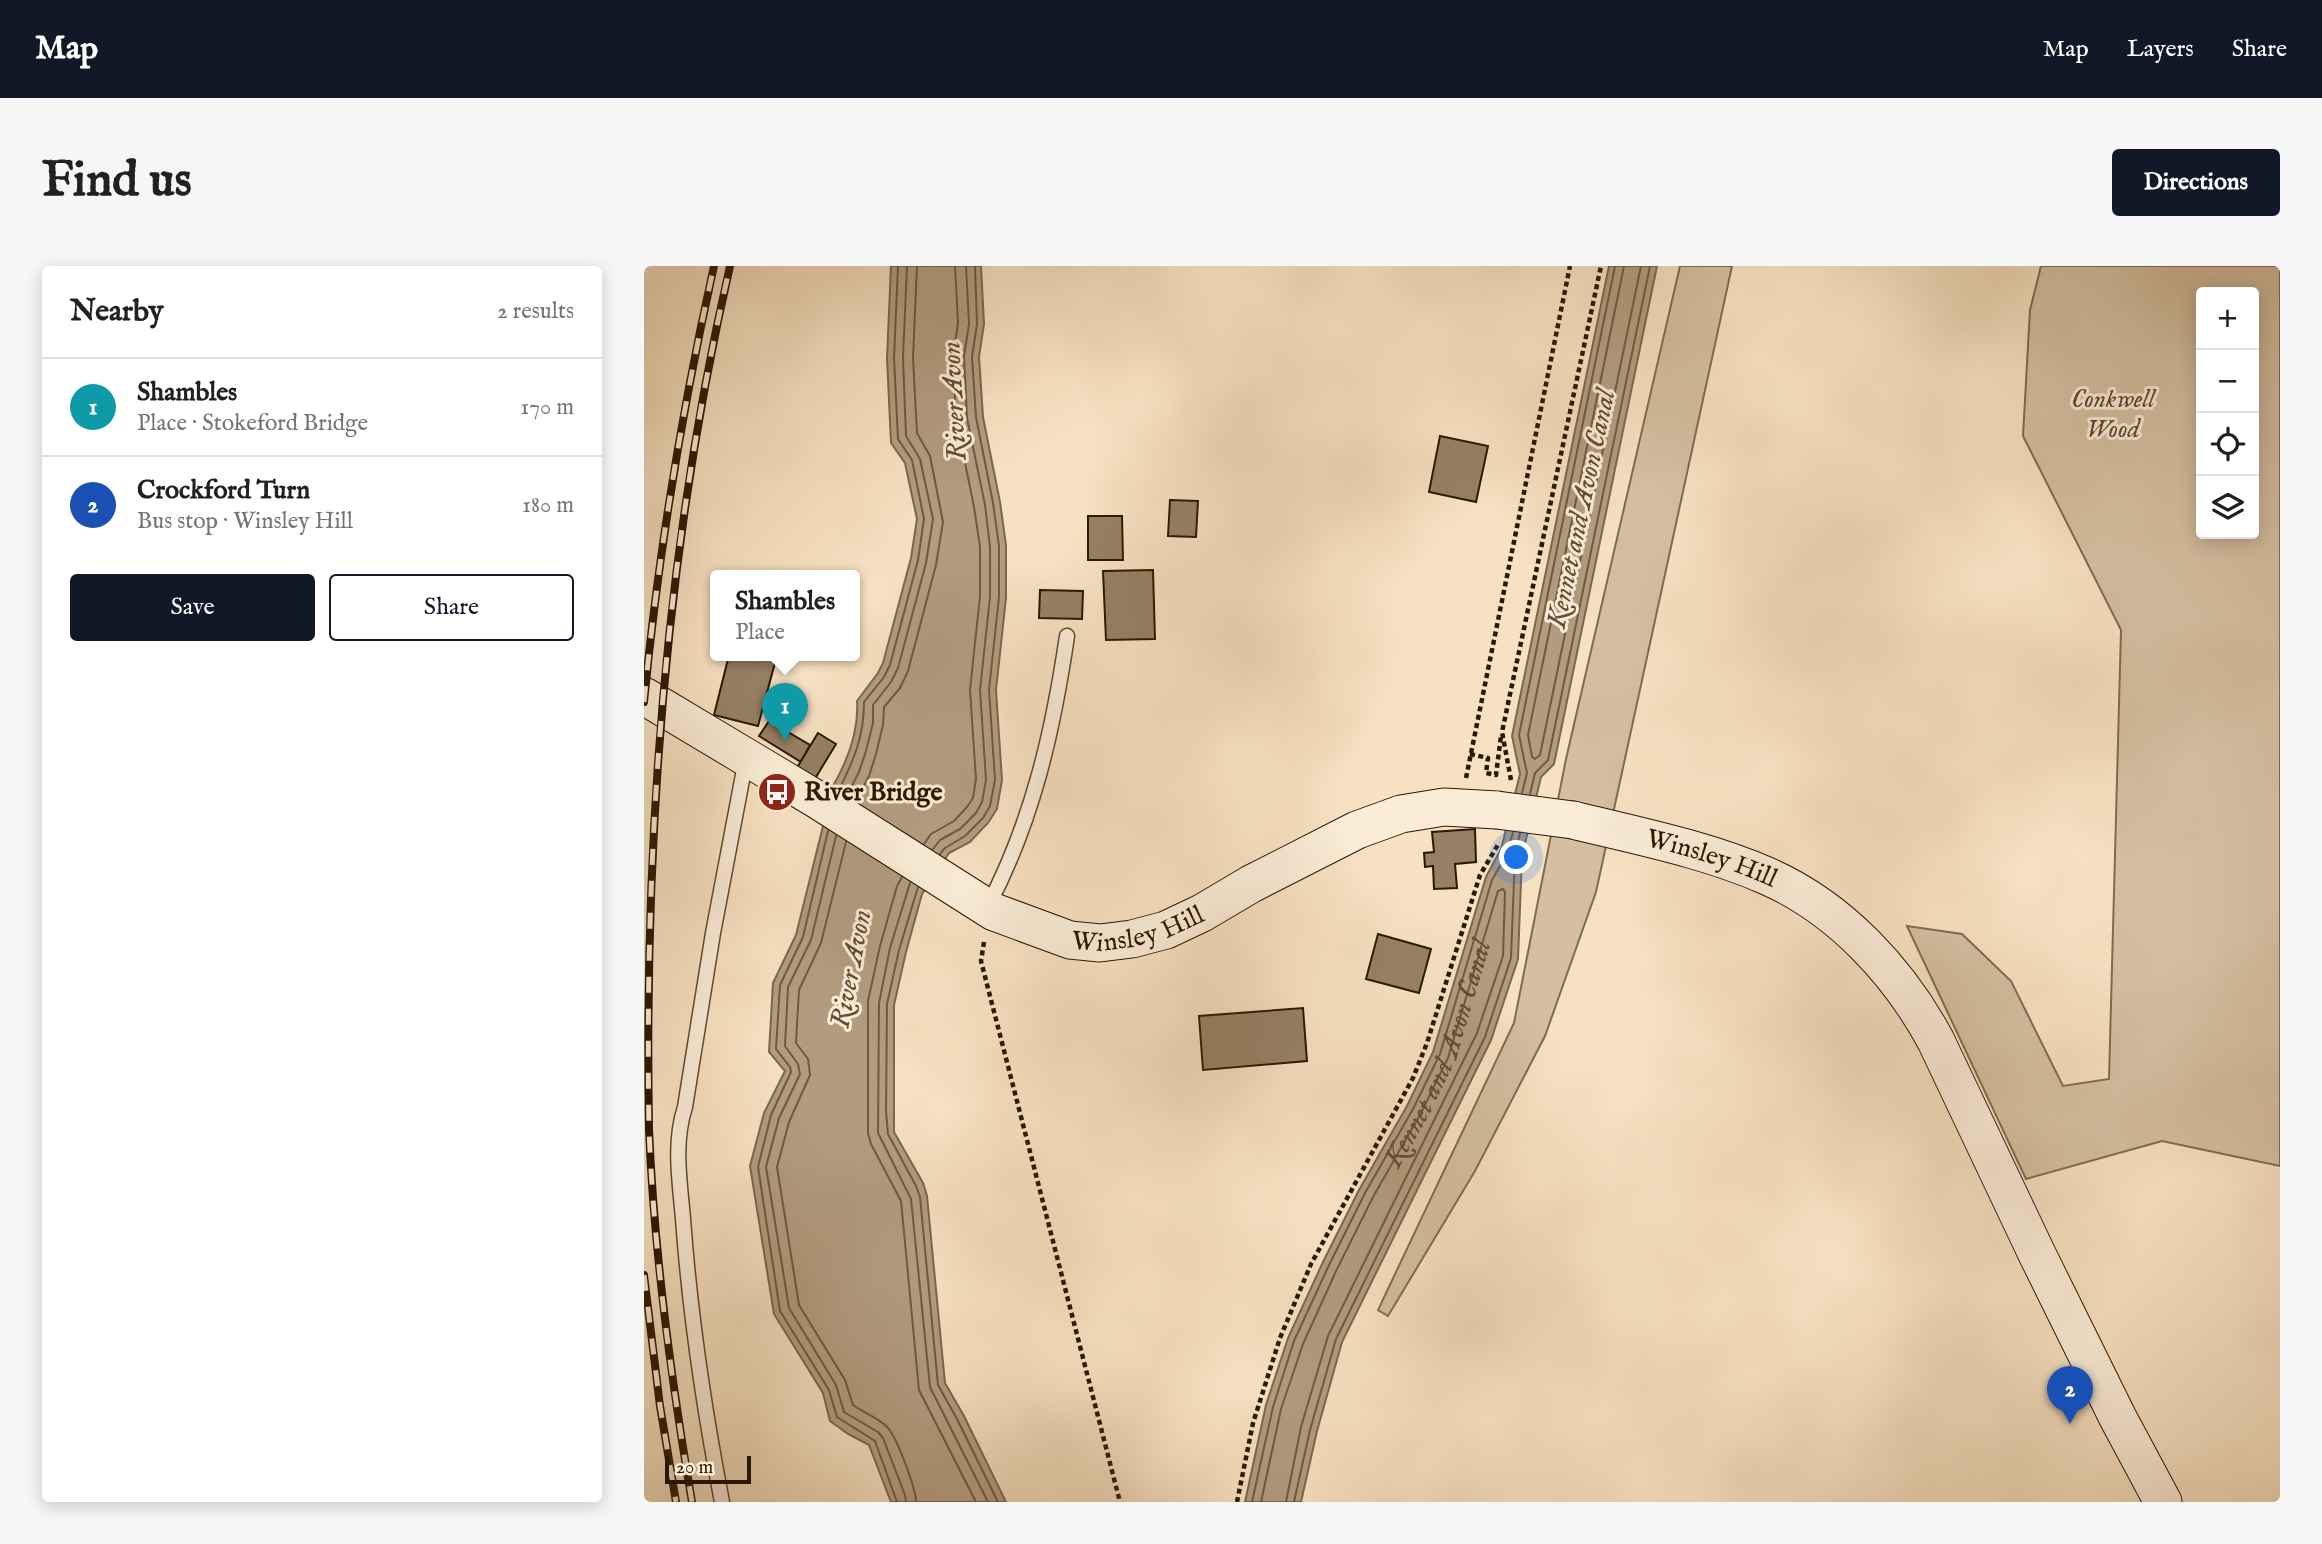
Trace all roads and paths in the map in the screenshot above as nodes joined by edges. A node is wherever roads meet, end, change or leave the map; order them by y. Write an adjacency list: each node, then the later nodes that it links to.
1 (1570, 266): 5 (path)
2 (1601, 266): 5 (path)
3 (1068, 636): 8 (lane)
4 (644, 696): 6 (main road, Winsley Hill)
5 (1502, 732): 7 (path)
6 (746, 757): 8 (main road, Winsley Hill); 9 (lane)
7 (1504, 810): 8 (main road, Winsley Hill); 11 (path); 12 (main road, Winsley Hill, bridge)
8 (991, 909): 10 (path)
9 (722, 1502)
10 (1120, 1502)
11 (1237, 1502)
12 (2163, 1502)

